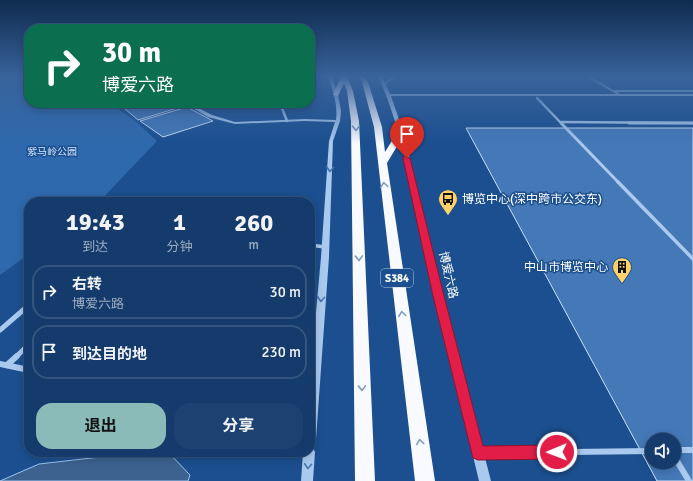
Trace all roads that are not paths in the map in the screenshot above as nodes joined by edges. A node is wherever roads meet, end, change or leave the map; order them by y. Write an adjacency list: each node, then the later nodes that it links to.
1 (337, 98): 9 (street)
2 (351, 98): 31 (highway, one-way to 31)
3 (369, 98): 13 (highway, S384)
4 (391, 98): 12 (street, 博爱六路)
5 (537, 98): 10 (street)
6 (195, 108): 8 (street)
7 (282, 108): 8 (street)
8 (287, 121): 9 (street)
9 (338, 121): 15 (street, one-way to 15)
10 (561, 122): 11 (street); 16 (street)
11 (693, 123)
12 (401, 133): 13 (highway); 27 (street, 博爱六路)
13 (382, 164): 32 (highway, S384, one-way to 13)
14 (315, 246): 15 (street)
15 (325, 247): 23 (street, one-way to 23)
16 (693, 259)
17 (24, 309): 18 (street)
18 (0, 330)
19 (24, 349): 21 (street)
20 (0, 364): 21 (street)
21 (7, 365): 22 (street)
22 (24, 369)
23 (315, 375)
24 (681, 450): 25 (street)
25 (693, 450)
26 (645, 451): 27 (street)
27 (478, 453): 33 (street, 博爱六路)
28 (309, 457): 30 (street, one-way to 30)
29 (681, 468): 34 (street)
30 (307, 481)
31 (365, 481)
32 (425, 481)
33 (485, 481)
34 (689, 481)

